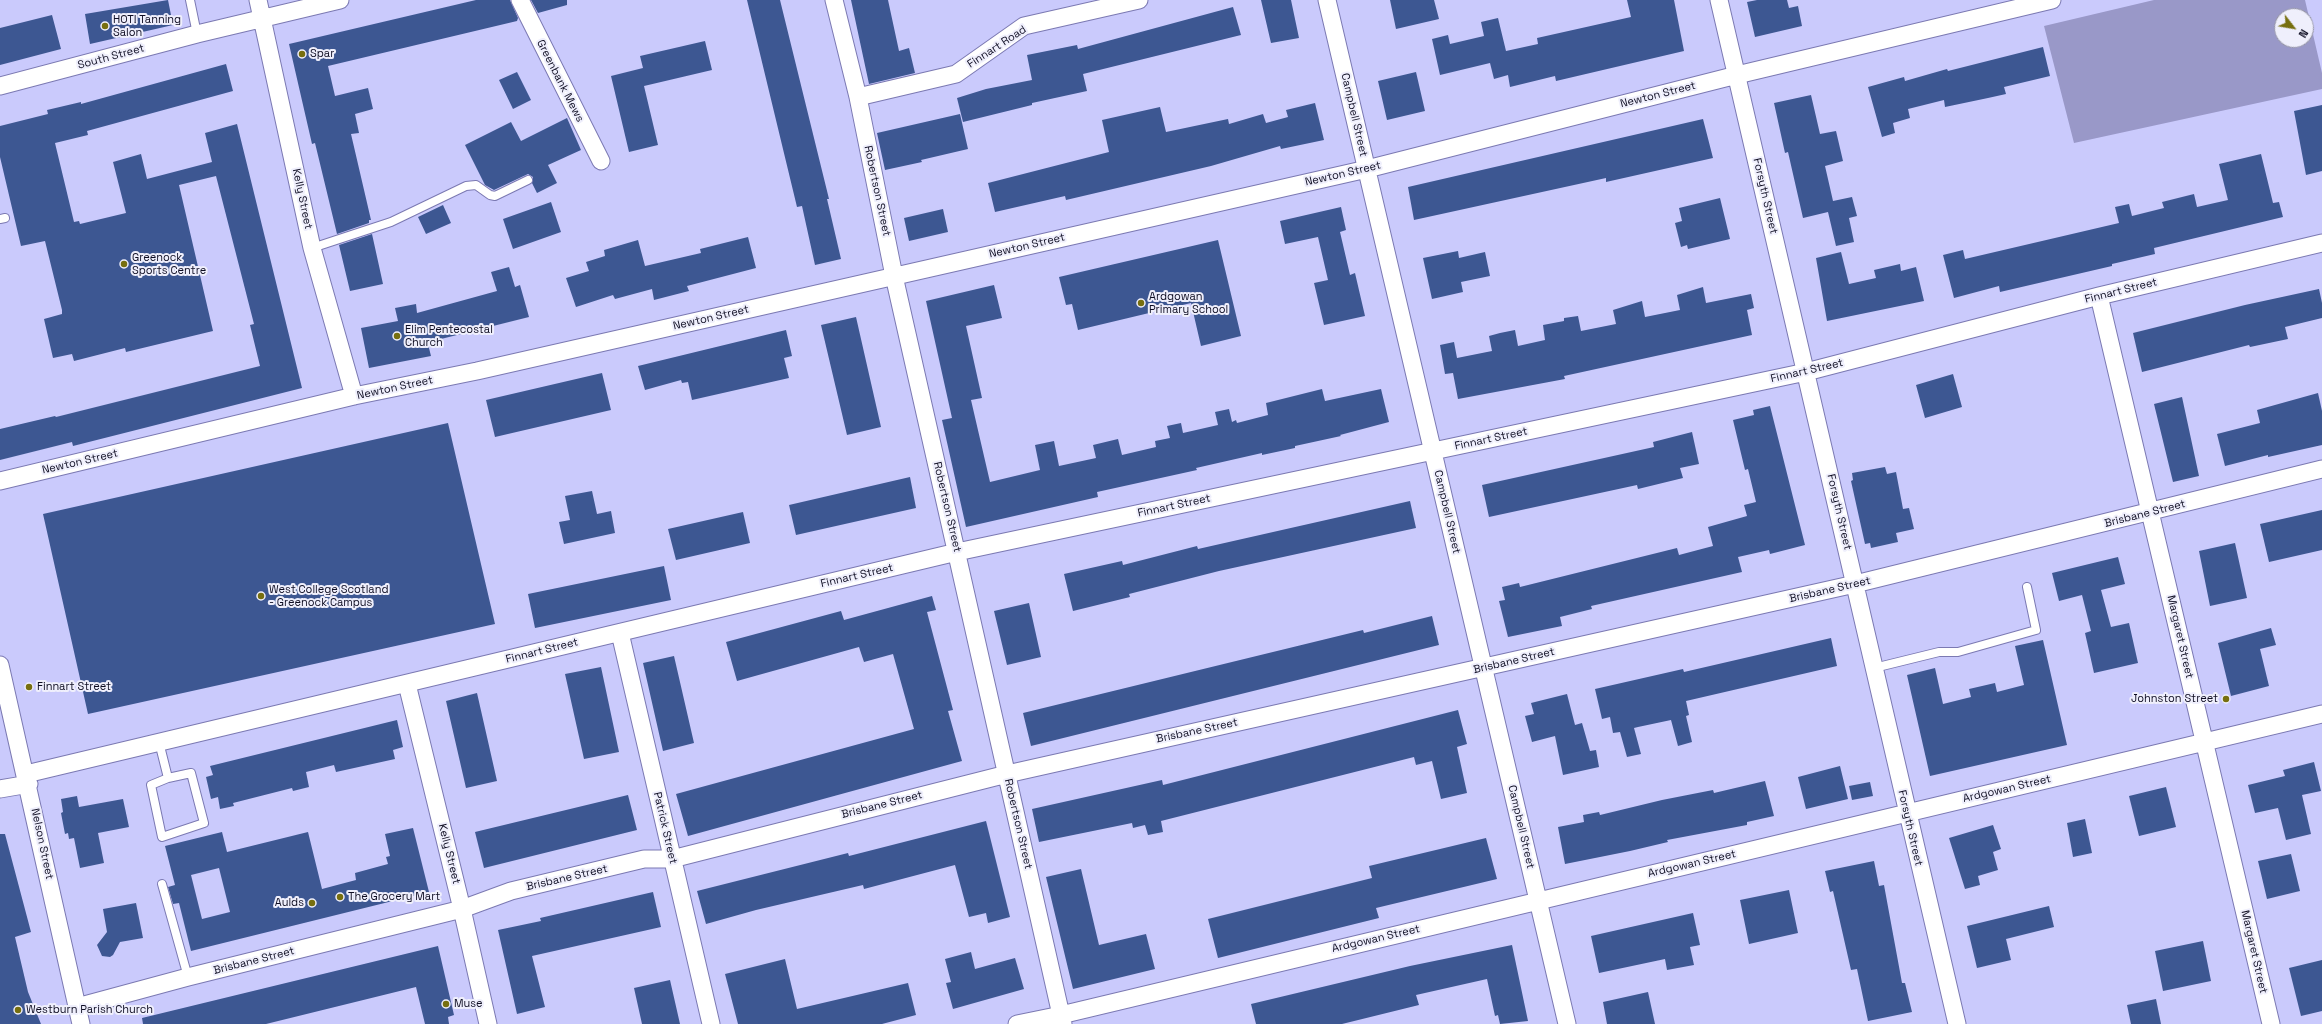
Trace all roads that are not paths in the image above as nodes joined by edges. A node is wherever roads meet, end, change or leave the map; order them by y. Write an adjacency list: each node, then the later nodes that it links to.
1 (190, 0): 11 (lane)
2 (258, 0): 10 (street, Kelly Street)
3 (340, 0): 10 (street, South Street)
4 (520, 0): 15 (street, Greenbank Mews)
5 (834, 0): 14 (street, Robertson Street)
6 (1139, 0): 14 (street, Finnart Road)
7 (1327, 0): 16 (street, Campbell Street)
8 (1720, 0): 12 (street, Forsyth Street)
9 (2052, 0): 12 (street, Newton Street)
10 (263, 19): 11 (street, South Street); 19 (street, Kelly Street)
11 (197, 34): 13 (street, South Street)
12 (1737, 75): 16 (street, Newton Street); 22 (street, Forsyth Street)
13 (0, 86)
14 (858, 97): 20 (street, Robertson Street)
15 (601, 161)
16 (1367, 169): 20 (street, Newton Street); 24 (street, Campbell Street)
17 (528, 180): 19 (lane)
18 (2322, 243): 21 (street, Finnart Street)
19 (312, 248): 23 (street, Kelly Street)
20 (894, 276): 23 (street, Newton Street); 28 (street, Robertson Street)
21 (2100, 296): 22 (street, Finnart Street); 27 (street, Margaret Street)
22 (1806, 372): 24 (street, Finnart Street); 29 (street, Forsyth Street)
23 (354, 396): 26 (street, Newton Street)
24 (1433, 452): 28 (street, Finnart Street); 33 (street, Campbell Street)
25 (2322, 469): 27 (street, Brisbane Street)
26 (0, 481)
27 (2150, 512): 29 (street, Brisbane Street); 38 (street, Margaret Street)
28 (957, 552): 31 (street, Finnart Street); 39 (street, Robertson Street)
29 (1855, 584): 33 (street, Brisbane Street); 34 (street, Forsyth Street)
30 (2027, 587): 34 (lane)
31 (620, 633): 35 (street, Finnart Street); 44 (street, Patrick Street)
32 (0, 665): 41 (street, Nelson Street)
33 (1484, 668): 39 (street, Brisbane Street); 46 (street, Campbell Street)
34 (1874, 668): 43 (street, Forsyth Street)
35 (407, 684): 37 (street, Finnart Street); 47 (street, Kelly Street)
36 (2322, 714): 38 (street, Ardgowan Street)
37 (159, 742): 40 (lane); 41 (street, Finnart Street)
38 (2205, 742): 43 (street, Ardgowan Street); 57 (street, Margaret Street)
39 (1007, 774): 44 (street, Brisbane Street); 50 (street, Robertson Street)
40 (168, 778): 40 (lane)
41 (27, 779): 42 (street, Finnart Street); 49 (street, Nelson Street)
42 (0, 789)
43 (1907, 813): 46 (street, Ardgowan Street); 56 (street, Forsyth Street)
44 (672, 858): 47 (street, Brisbane Street); 53 (street, Patrick Street)
45 (162, 884): 48 (lane)
46 (1538, 901): 50 (street, Ardgowan Street); 55 (street, Campbell Street)
47 (462, 909): 48 (street, Brisbane Street); 52 (street, Kelly Street)
48 (188, 977): 49 (street, Brisbane Street)
49 (77, 1007): 51 (street, Nelson Street)
50 (1062, 1019): 54 (street, Ardgowan Street)
51 (82, 1024)
52 (488, 1024)
53 (711, 1024)
54 (1017, 1024)
55 (1568, 1024)
56 (1957, 1024)
57 (2271, 1024)

